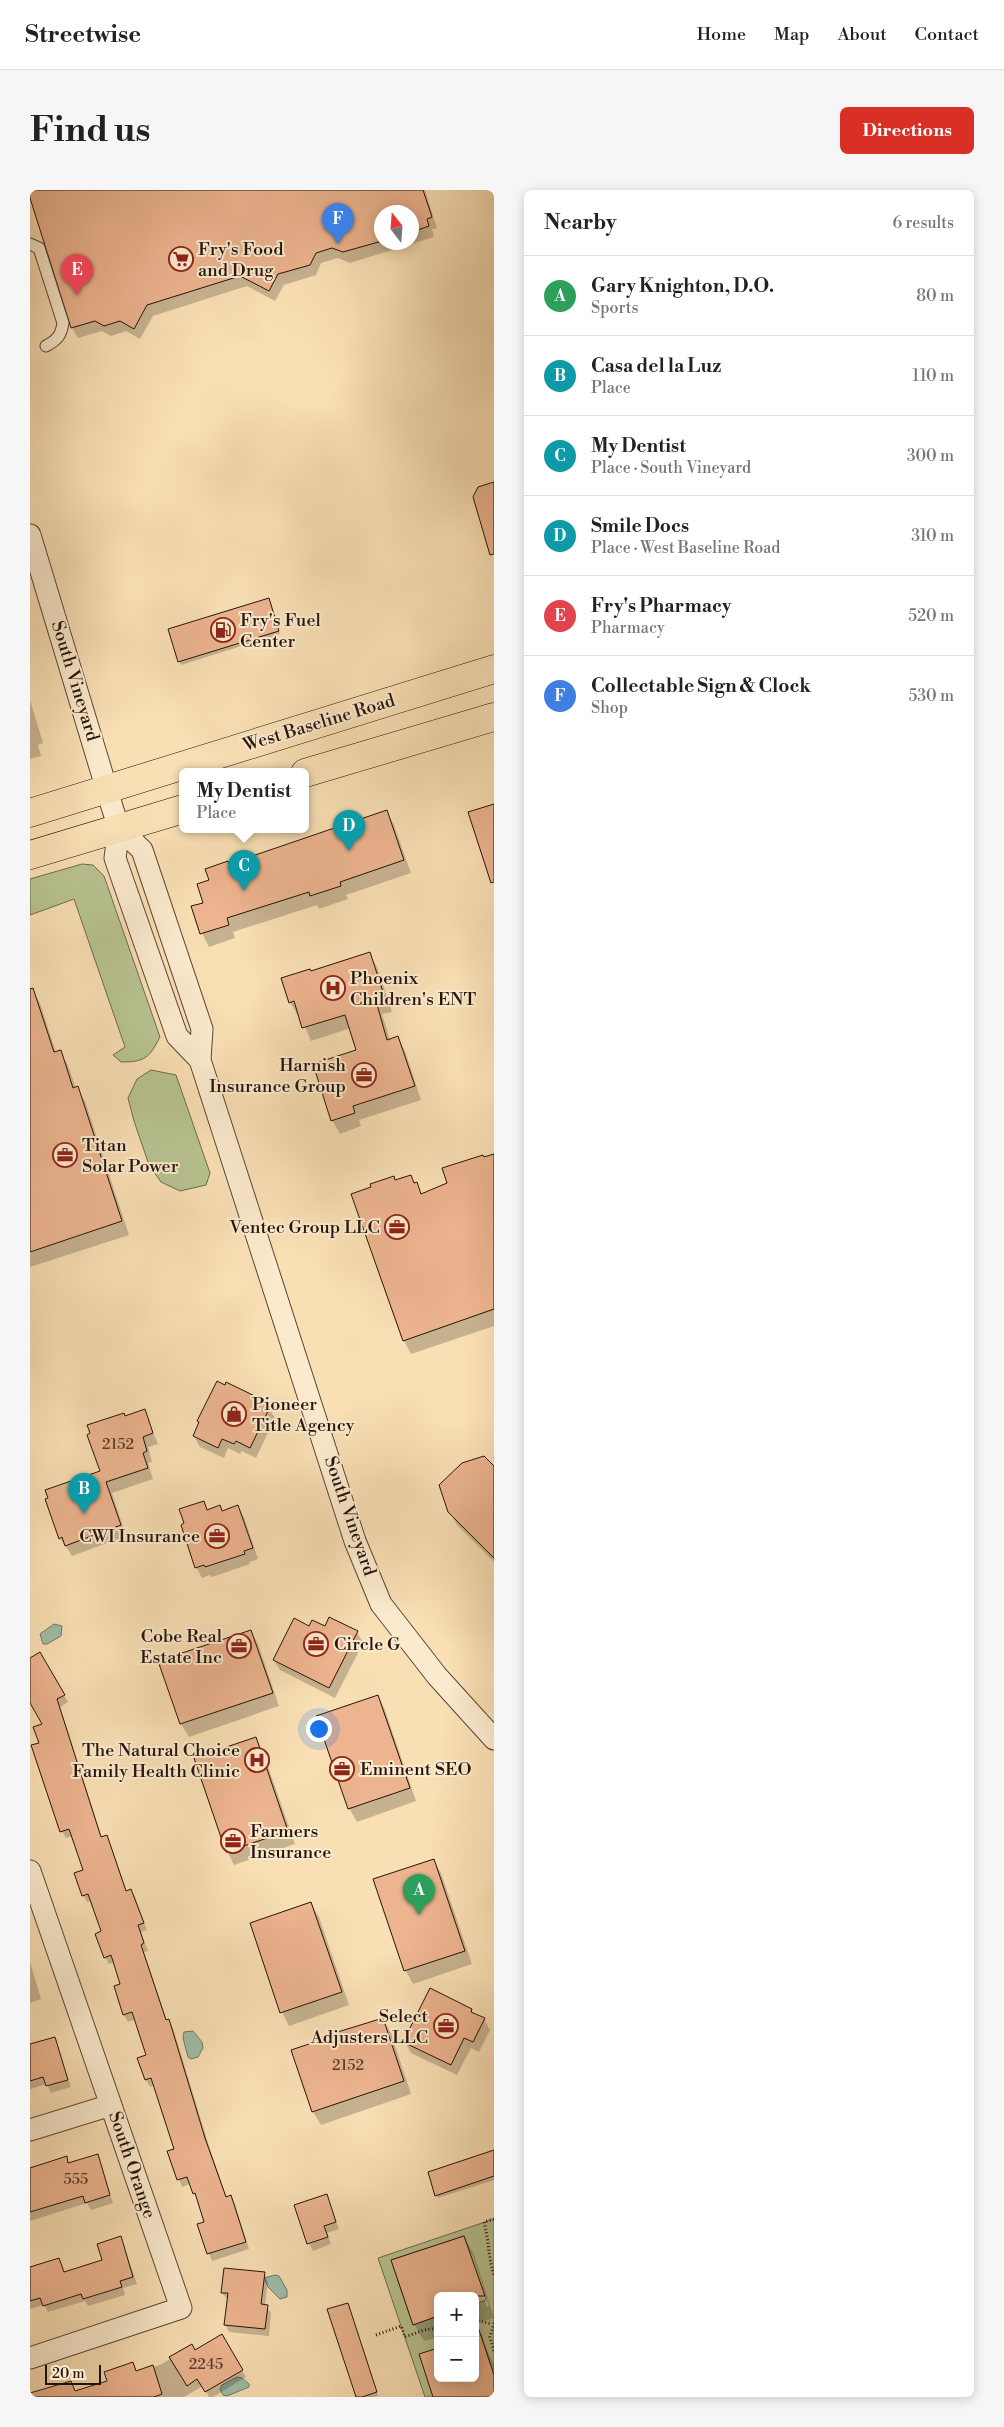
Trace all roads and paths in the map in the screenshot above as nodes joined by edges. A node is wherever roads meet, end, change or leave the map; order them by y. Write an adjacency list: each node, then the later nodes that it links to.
1 (30, 244): 2 (lane)
2 (46, 346)
3 (30, 535): 7 (street, South Vineyard)
4 (494, 669): 7 (main road, West Baseline Road)
5 (494, 717): 6 (main road)
6 (309, 772)
7 (107, 789): 9 (main road, West Baseline Road); 10 (street, South Vineyard)
8 (179, 810): 10 (main road)
9 (30, 813)
10 (119, 828): 11 (main road); 12 (street, South Vineyard)
11 (30, 855)
12 (494, 1739)
13 (30, 1871): 14 (street, South Orange)
14 (36, 1908): 15 (street, South Orange)
15 (111, 2105): 16 (street); 24 (street, South Orange)
16 (30, 2130)
17 (494, 2218): 18 (path)
18 (494, 2275)
19 (479, 2321): 20 (path)
20 (493, 2323): 23 (path)
21 (434, 2329): 22 (path)
22 (376, 2334)
23 (494, 2352)
24 (30, 2358)

